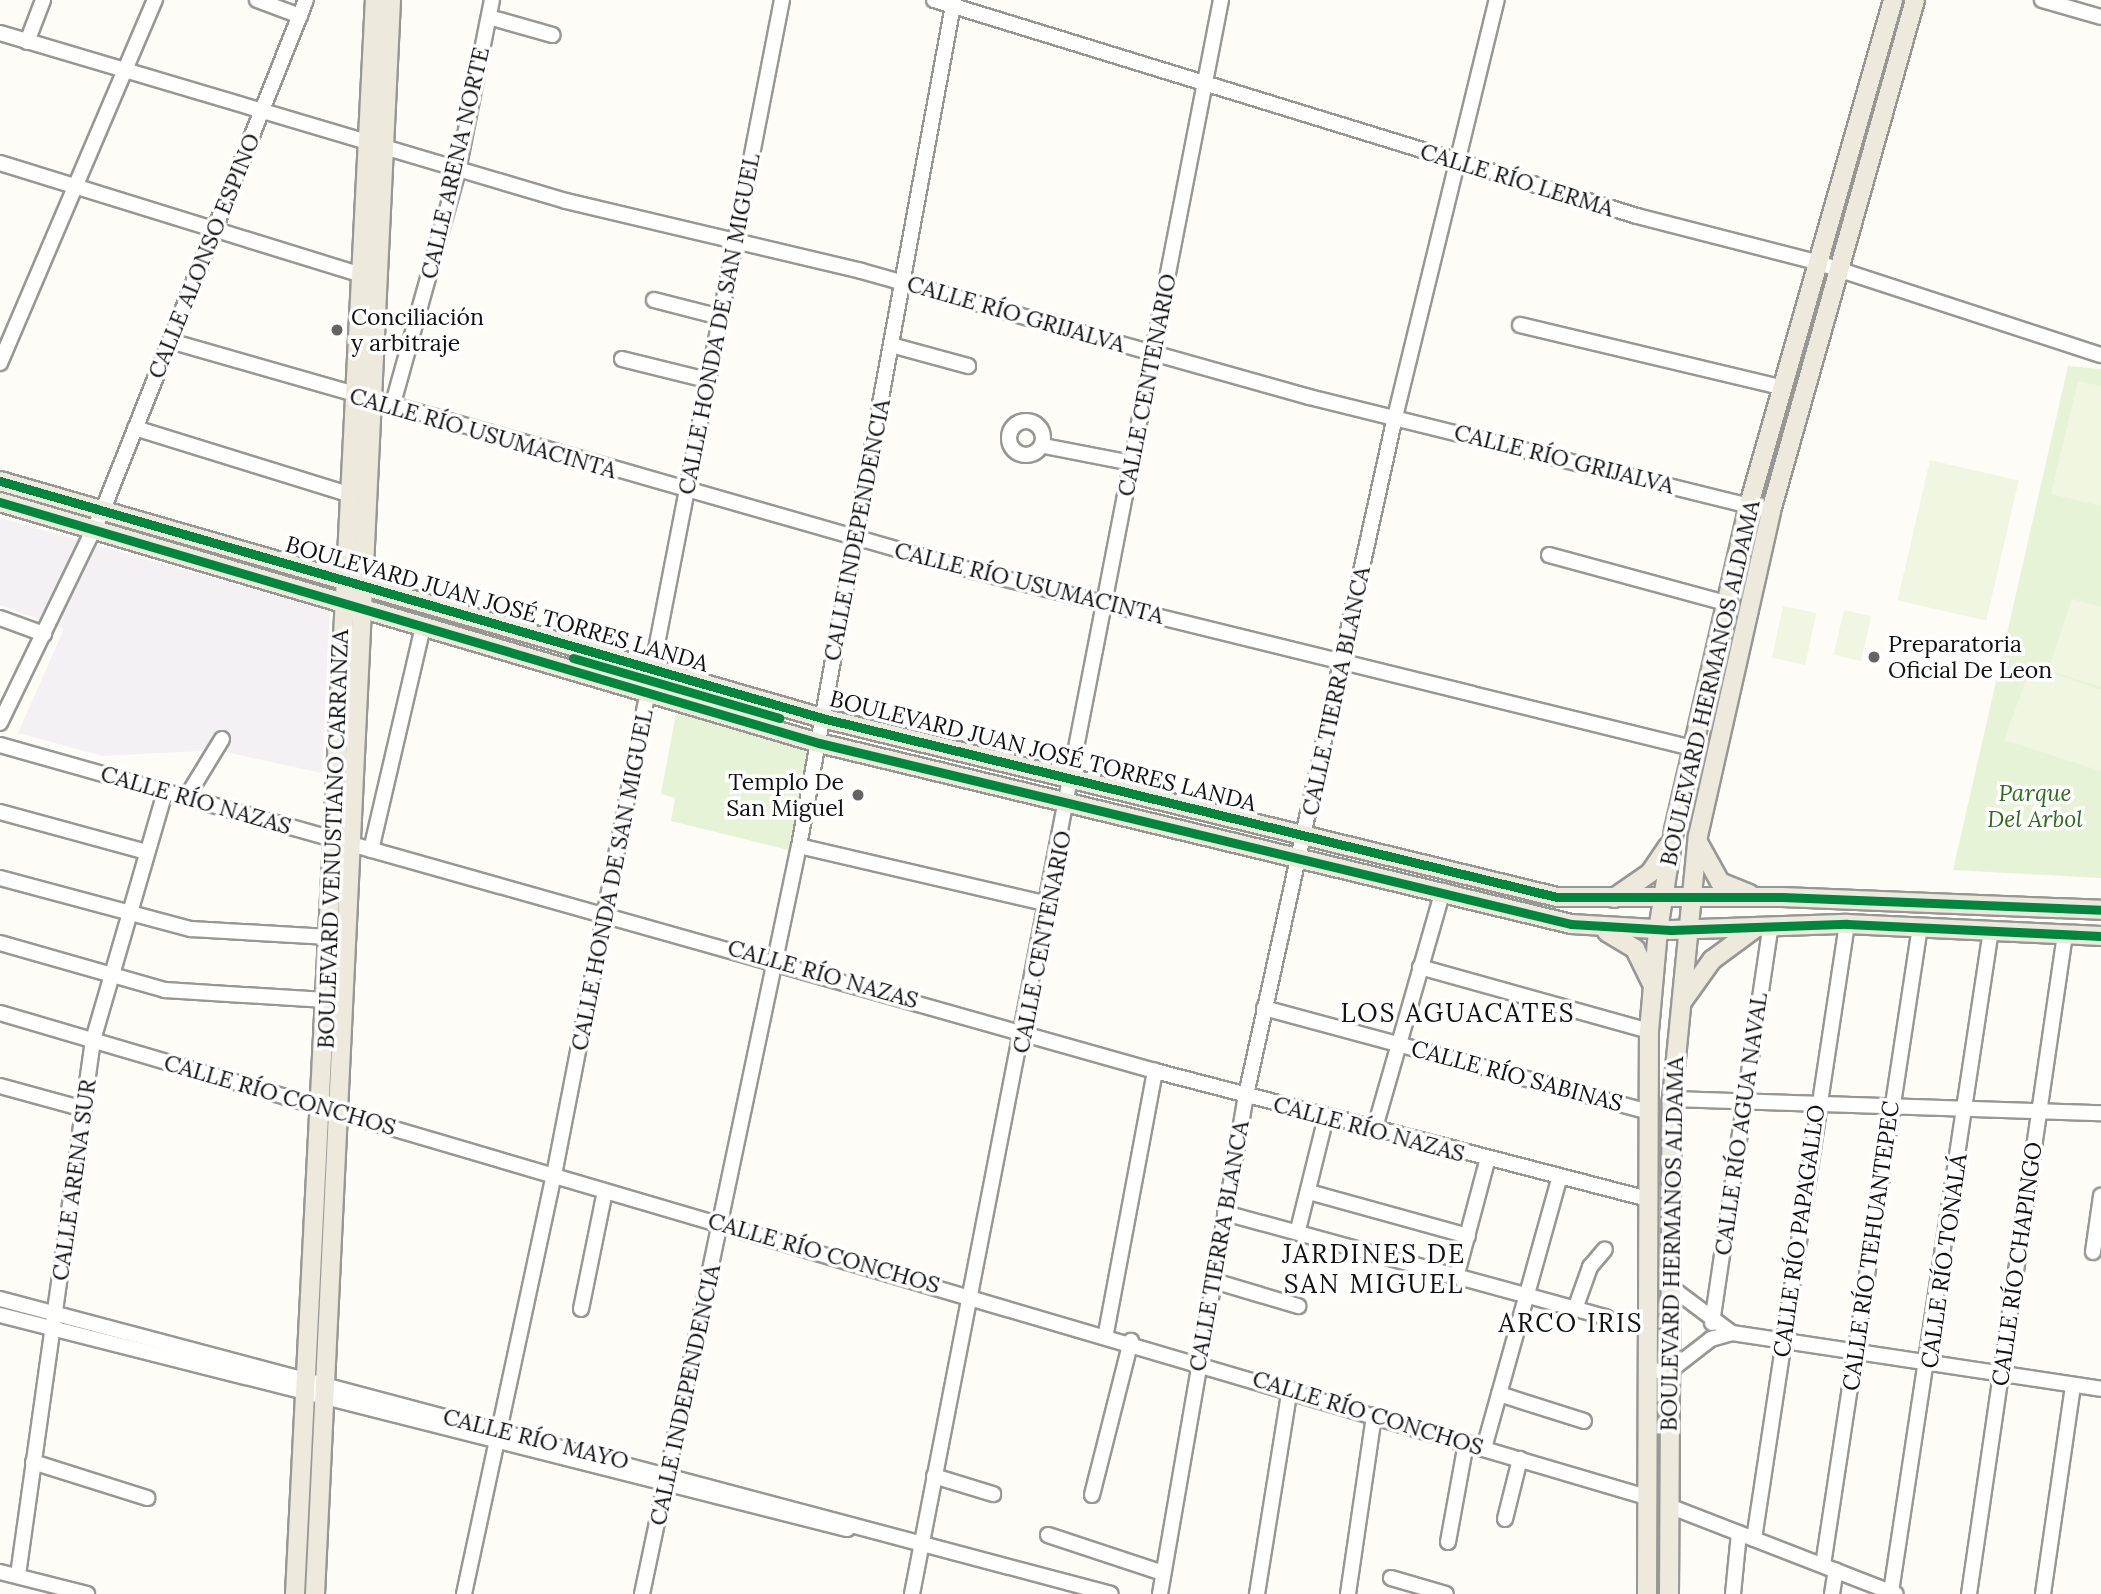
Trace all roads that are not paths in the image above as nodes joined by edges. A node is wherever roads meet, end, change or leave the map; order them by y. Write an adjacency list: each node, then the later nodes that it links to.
1 (43, 0): 21 (street)
2 (155, 0): 22 (street)
3 (257, 0): 16 (street)
4 (306, 0): 16 (street, CALLE ALONSO ESPINO)
5 (375, 0): 25 (main road, BOULEVARD VENUSTIANO CARRANZA)
6 (391, 0): 25 (main road, BOULEVARD VENUSTIANO CARRANZA)
7 (492, 0): 17 (street, CALLE ARENA NORTE)
8 (782, 0): 31 (street, CALLE HONDA DE SAN MIGUEL)
9 (934, 0): 15 (street, CALLE RÍO LERMA)
10 (1221, 0): 23 (street, CALLE CENTENARIO)
11 (1497, 0): 26 (street, CALLE TIERRA BLANCA)
12 (1893, 0): 32 (main road, BOULEVARD HERMANOS ALDAMA)
13 (1915, 0): 33 (main road, BOULEVARD HERMANOS ALDAMA)
14 (2042, 0): 18 (street)
15 (953, 3): 23 (street, CALLE RÍO LERMA); 35 (street, CALLE INDEPENDENCIA)
16 (300, 16): 24 (street, CALLE ALONSO ESPINO)
17 (489, 17): 20 (street); 28 (street, CALLE ARENA NORTE)
18 (2101, 17)
19 (0, 33): 21 (street, CALLE RÍO GRIJALVA)
20 (552, 35)
21 (27, 42): 22 (street, CALLE RÍO GRIJALVA)
22 (129, 74): 24 (street, CALLE RÍO GRIJALVA); 29 (street)
23 (1203, 85): 26 (street, CALLE RÍO LERMA); 41 (street, CALLE CENTENARIO)
24 (261, 114): 25 (street, CALLE RÍO GRIJALVA); 30 (street, CALLE ALONSO ESPINO)
25 (375, 148): 28 (street, CALLE RÍO GRIJALVA); 34 (main road, BOULEVARD VENUSTIANO CARRANZA); 49 (main road, BOULEVARD VENUSTIANO CARRANZA)
26 (1455, 162): 32 (street, CALLE RÍO LERMA); 51 (street, CALLE TIERRA BLANCA)
27 (0, 163): 29 (street)
28 (458, 170): 31 (street, CALLE RÍO GRIJALVA); 50 (street, CALLE ARENA NORTE)
29 (79, 187): 30 (street); 44 (street)
30 (215, 227): 34 (street); 39 (street, CALLE ALONSO ESPINO)
31 (735, 242): 35 (street, CALLE RÍO GRIJALVA); 37 (street, CALLE HONDA DE SAN MIGUEL)
32 (1816, 262): 33 (street, CALLE RÍO LERMA); 47 (main road, BOULEVARD HERMANOS ALDAMA)
33 (1838, 270): 42 (street, CALLE RÍO LERMA); 60 (main road, BOULEVARD HERMANOS ALDAMA)
34 (358, 274): 48 (main road, BOULEVARD VENUSTIANO CARRANZA)
35 (902, 282): 40 (street, CALLE INDEPENDENCIA); 41 (street, CALLE RÍO GRIJALVA)
36 (654, 300): 37 (street)
37 (720, 317): 46 (street, CALLE HONDA DE SAN MIGUEL)
38 (1520, 325): 47 (street)
39 (170, 341): 48 (street, CALLE RÍO USUMACINTA); 52 (street, CALLE ALONSO ESPINO)
40 (891, 345): 45 (street); 63 (street, CALLE INDEPENDENCIA)
41 (1152, 353): 51 (street, CALLE RÍO GRIJALVA); 54 (street, CALLE CENTENARIO)
42 (2101, 355)
43 (622, 359): 46 (street)
44 (0, 363)
45 (968, 366)
46 (708, 380): 56 (street, CALLE HONDA DE SAN MIGUEL)
47 (1781, 387): 59 (main road, BOULEVARD HERMANOS ALDAMA)
48 (354, 395): 49 (street, CALLE RÍO USUMACINTA); 57 (main road, BOULEVARD VENUSTIANO CARRANZA)
49 (372, 401): 50 (street, CALLE RÍO USUMACINTA); 65 (main road, BOULEVARD VENUSTIANO CARRANZA)
50 (392, 407): 56 (street, CALLE RÍO USUMACINTA)
51 (1395, 417): 59 (street, CALLE RÍO GRIJALVA); 72 (street, CALLE TIERRA BLANCA)
52 (135, 428): 57 (street); 61 (street, CALLE ALONSO ESPINO)
53 (1044, 446): 54 (street)
54 (1132, 463): 66 (street, CALLE CENTENARIO)
55 (0, 481): 61 (main road, BOULEVARD JUAN JOSÉ TORRES LANDA)
56 (688, 493): 63 (street, CALLE RÍO USUMACINTA); 73 (street, CALLE HONDA DE SAN MIGUEL)
57 (348, 494): 65 (main road, BOULEVARD VENUSTIANO CARRANZA)
58 (0, 502): 62 (main road, BOULEVARD JUAN JOSÉ TORRES LANDA)
59 (1749, 505): 60 (street, CALLE RÍO GRIJALVA); 67 (main road, BOULEVARD HERMANOS ALDAMA)
60 (1771, 511): 88 (main road, BOULEVARD HERMANOS ALDAMA)
61 (102, 512): 62 (street, CALLE ALONSO ESPINO); 65 (main road, BOULEVARD JUAN JOSÉ TORRES LANDA)
62 (94, 530): 68 (main road, BOULEVARD JUAN JOSÉ TORRES LANDA); 71 (street, CALLE ALONSO ESPINO)
63 (857, 540): 66 (street, CALLE RÍO USUMACINTA); 75 (street, CALLE INDEPENDENCIA)
64 (1549, 555): 67 (street)
65 (352, 581): 68 (main road, BOULEVARD VENUSTIANO CARRANZA); 73 (main road, BOULEVARD JUAN JOSÉ TORRES LANDA)
66 (1106, 602): 72 (street, CALLE RÍO USUMACINTA); 81 (street, CALLE CENTENARIO)
67 (1726, 603): 80 (main road, BOULEVARD HERMANOS ALDAMA)
68 (351, 605): 70 (main road, BOULEVARD JUAN JOSÉ TORRES LANDA); 89 (main road, BOULEVARD VENUSTIANO CARRANZA)
69 (0, 618): 71 (street)
70 (423, 626): 74 (main road, BOULEVARD JUAN JOSÉ TORRES LANDA); 91 (street)
71 (44, 634): 76 (street, CALLE ALONSO ESPINO)
72 (1343, 659): 80 (street, CALLE RÍO USUMACINTA); 87 (street, CALLE TIERRA BLANCA)
73 (653, 669): 74 (street, CALLE HONDA DE SAN MIGUEL); 75 (main road, BOULEVARD JUAN JOSÉ TORRES LANDA)
74 (648, 693): 78 (main road, BOULEVARD JUAN JOSÉ TORRES LANDA); 102 (street, CALLE HONDA DE SAN MIGUEL)
75 (822, 718): 78 (street, CALLE INDEPENDENCIA); 81 (main road, BOULEVARD JUAN JOSÉ TORRES LANDA)
76 (0, 723)
77 (222, 739): 83 (street)
78 (819, 743): 84 (main road, BOULEVARD JUAN JOSÉ TORRES LANDA); 90 (street, CALLE INDEPENDENCIA)
79 (0, 745): 82 (street, CALLE RÍO NAZAS)
80 (1692, 748): 86 (main road, BOULEVARD HERMANOS ALDAMA)
81 (1074, 779): 84 (street, CALLE CENTENARIO); 87 (main road, BOULEVARD JUAN JOSÉ TORRES LANDA)
82 (165, 792): 83 (street, CALLE RÍO NAZAS); 92 (street, CALLE ARENA SUR)
83 (186, 798): 89 (street, CALLE RÍO NAZAS)
84 (1069, 801): 93 (main road, BOULEVARD JUAN JOSÉ TORRES LANDA); 100 (street, CALLE CENTENARIO)
85 (0, 812): 92 (street)
86 (1674, 830): 97 (main road, BOULEVARD HERMANOS ALDAMA); 99 (main road)
87 (1305, 835): 93 (street, CALLE TIERRA BLANCA); 99 (main road, BOULEVARD JUAN JOSÉ TORRES LANDA)
88 (1698, 836): 96 (main road); 98 (main road, BOULEVARD HERMANOS ALDAMA)
89 (341, 841): 91 (street, CALLE RÍO NAZAS); 113 (main road, BOULEVARD VENUSTIANO CARRANZA); 136 (main road, BOULEVARD VENUSTIANO CARRANZA)
90 (799, 846): 100 (street); 115 (street, CALLE INDEPENDENCIA)
91 (371, 850): 102 (street, CALLE RÍO NAZAS)
92 (146, 852): 103 (street, CALLE ARENA SUR)
93 (1300, 855): 95 (main road, BOULEVARD JUAN JOSÉ TORRES LANDA); 120 (street, CALLE TIERRA BLANCA)
94 (0, 878): 103 (street)
95 (1443, 891): 107 (main road, BOULEVARD JUAN JOSÉ TORRES LANDA); 116 (street)
96 (1770, 898): 98 (main road, BOULEVARD JUAN JOSÉ TORRES LANDA); 101 (main road, BOULEVARD JUAN JOSÉ TORRES LANDA)
97 (1663, 900): 98 (main road, BOULEVARD JUAN JOSÉ TORRES LANDA); 99 (main road, BOULEVARD JUAN JOSÉ TORRES LANDA); 108 (main road, BOULEVARD HERMANOS ALDAMA)
98 (1690, 900): 109 (main road, BOULEVARD HERMANOS ALDAMA)
99 (1609, 901)
100 (1049, 904): 124 (street, CALLE CENTENARIO)
101 (2101, 910)
102 (605, 914): 115 (street, CALLE RÍO NAZAS); 143 (street, CALLE HONDA DE SAN MIGUEL)
103 (127, 915): 113 (street); 117 (street, CALLE ARENA SUR)
104 (1847, 924): 105 (main road, BOULEVARD JUAN JOSÉ TORRES LANDA); 106 (main road, BOULEVARD JUAN JOSÉ TORRES LANDA); 132 (street, CALLE RÍO PAPAGALLO)
105 (1765, 925): 109 (main road, BOULEVARD JUAN JOSÉ TORRES LANDA); 122 (main road); 130 (street, CALLE RÍO AGUA NAVAL)
106 (1920, 927): 110 (main road, BOULEVARD JUAN JOSÉ TORRES LANDA); 133 (street, CALLE RÍO TEHUANTEPEC)
107 (1601, 929): 108 (main road, BOULEVARD JUAN JOSÉ TORRES LANDA); 118 (main road)
108 (1658, 930): 109 (main road, BOULEVARD JUAN JOSÉ TORRES LANDA); 118 (main road, BOULEVARD HERMANOS ALDAMA)
109 (1686, 930): 122 (main road, BOULEVARD HERMANOS ALDAMA)
110 (1991, 930): 111 (main road, BOULEVARD JUAN JOSÉ TORRES LANDA); 134 (street, CALLE RÍO TONALÁ)
111 (2065, 934): 112 (main road, BOULEVARD JUAN JOSÉ TORRES LANDA); 137 (street, CALLE RÍO CHAPINGO)
112 (2101, 936)
113 (329, 937): 119 (main road, BOULEVARD VENUSTIANO CARRANZA)
114 (0, 943): 117 (street)
115 (776, 960): 124 (street, CALLE RÍO NAZAS); 150 (street, CALLE INDEPENDENCIA)
116 (1420, 967): 123 (street); 126 (street)
117 (110, 976): 119 (street); 125 (street, CALLE ARENA SUR)
118 (1652, 986): 123 (main road, BOULEVARD HERMANOS ALDAMA)
119 (326, 1000): 136 (main road, BOULEVARD VENUSTIANO CARRANZA)
120 (1264, 1008): 126 (street, CALLE RÍO SABINAS); 129 (street, CALLE TIERRA BLANCA)
121 (0, 1013): 125 (street, CALLE RÍO CONCHOS)
122 (1676, 1015): 131 (main road, BOULEVARD HERMANOS ALDAMA)
123 (1649, 1031): 138 (main road, BOULEVARD HERMANOS ALDAMA)
124 (1025, 1032): 127 (street, CALLE RÍO NAZAS); 158 (street, CALLE CENTENARIO)
125 (93, 1040): 135 (street, CALLE ARENA SUR); 136 (street, CALLE RÍO CONCHOS)
126 (1399, 1044): 138 (street, CALLE RÍO SABINAS); 141 (street)
127 (1156, 1071): 129 (street, CALLE RÍO NAZAS); 169 (street)
128 (0, 1086): 135 (street)
129 (1246, 1095): 140 (street, CALLE RÍO NAZAS); 149 (street, CALLE TIERRA BLANCA)
130 (1747, 1097): 131 (street); 132 (street); 167 (street, CALLE RÍO AGUA NAVAL)
131 (1672, 1099): 157 (main road, BOULEVARD HERMANOS ALDAMA)
132 (1818, 1100): 133 (street); 172 (street, CALLE RÍO PAPAGALLO)
133 (1892, 1103): 134 (street); 173 (street, CALLE RÍO TEHUANTEPEC)
134 (1967, 1105): 137 (street); 175 (street, CALLE RÍO TONALÁ)
135 (84, 1109): 164 (street, CALLE ARENA SUR)
136 (330, 1109): 143 (street, CALLE RÍO CONCHOS); 180 (main road, BOULEVARD VENUSTIANO CARRANZA); 183 (main road, BOULEVARD VENUSTIANO CARRANZA)
137 (2039, 1109): 139 (street); 178 (street, CALLE RÍO CHAPINGO)
138 (1649, 1112): 148 (main road, BOULEVARD HERMANOS ALDAMA)
139 (2101, 1113)
140 (1326, 1117): 141 (street, CALLE RÍO NAZAS); 146 (street)
141 (1374, 1130): 142 (street, CALLE RÍO NAZAS)
142 (1487, 1161): 144 (street, CALLE RÍO NAZAS); 152 (street)
143 (554, 1175): 145 (street, CALLE RÍO CONCHOS); 189 (street, CALLE HONDA DE SAN MIGUEL)
144 (1559, 1179): 148 (street, CALLE RÍO NAZAS); 159 (street)
145 (605, 1191): 150 (street, CALLE RÍO CONCHOS); 162 (street)
146 (1309, 1192): 151 (street); 152 (street)
147 (2101, 1196): 154 (street)
148 (1648, 1199): 177 (main road, BOULEVARD HERMANOS ALDAMA)
149 (1225, 1213): 151 (street); 156 (street, CALLE TIERRA BLANCA)
150 (721, 1224): 158 (street, CALLE RÍO CONCHOS); 195 (street, CALLE INDEPENDENCIA)
151 (1298, 1230): 155 (street)
152 (1468, 1236): 155 (street)
153 (1605, 1249): 163 (street)
154 (2093, 1252)
155 (1457, 1274): 159 (street)
156 (1214, 1281): 161 (street); 174 (street, CALLE TIERRA BLANCA)
157 (1672, 1288): 167 (street); 176 (main road, BOULEVARD HERMANOS ALDAMA)
158 (969, 1295): 169 (street, CALLE RÍO CONCHOS); 194 (street, CALLE CENTENARIO)
159 (1528, 1296): 163 (street); 184 (street)
160 (0, 1298): 164 (street, CALLE RÍO MAYO)
161 (1298, 1306)
162 (581, 1309)
163 (1574, 1309): 166 (street)
164 (55, 1312): 168 (street, CALLE ARENA SUR); 180 (street, CALLE RÍO MAYO)
165 (0, 1315): 168 (street, CALLE RÍO MAYO)
166 (1606, 1318)
167 (1712, 1323): 170 (street)
168 (53, 1329): 180 (street, CALLE RÍO MAYO); 193 (street, CALLE ARENA SUR)
169 (1106, 1333): 171 (street, CALLE RÍO CONCHOS)
170 (1732, 1333): 172 (street); 176 (street)
171 (1131, 1341): 174 (street, CALLE RÍO CONCHOS); 197 (street)
172 (1783, 1342): 173 (street); 204 (street, CALLE RÍO PAPAGALLO)
173 (1856, 1352): 175 (street); 207 (street, CALLE RÍO TEHUANTEPEC)
174 (1198, 1363): 182 (street, CALLE RÍO CONCHOS); 209 (street, CALLE TIERRA BLANCA)
175 (1929, 1364): 178 (street); 213 (street, CALLE RÍO TONALÁ)
176 (1671, 1370): 177 (street); 200 (main road, BOULEVARD HERMANOS ALDAMA)
177 (1647, 1371): 198 (main road, BOULEVARD HERMANOS ALDAMA)
178 (2001, 1375): 179 (street); 230 (street, CALLE RÍO CHAPINGO)
179 (2073, 1385): 181 (street); 231 (street)
180 (306, 1387): 183 (street, CALLE RÍO MAYO); 215 (main road, BOULEVARD VENUSTIANO CARRANZA)
181 (2101, 1389)
182 (1290, 1390): 186 (street, CALLE RÍO CONCHOS); 223 (street)
183 (325, 1392): 185 (street, CALLE RÍO MAYO); 187 (street, CALLE RÍO MAYO); 216 (main road, BOULEVARD VENUSTIANO CARRANZA)
184 (1499, 1394): 188 (street); 191 (street)
185 (386, 1401): 187 (street); 189 (street, CALLE RÍO MAYO)
186 (1374, 1415): 190 (street, CALLE RÍO CONCHOS); 224 (street)
187 (382, 1416): 189 (street, CALLE RÍO MAYO)
188 (1584, 1421)
189 (495, 1434): 195 (street, CALLE RÍO MAYO); 217 (street, CALLE HONDA DE SAN MIGUEL)
190 (1466, 1443): 191 (street, CALLE RÍO CONCHOS); 205 (street)
191 (1484, 1448): 192 (street, CALLE RÍO CONCHOS)
192 (1520, 1459): 198 (street, CALLE RÍO CONCHOS); 201 (street)
193 (33, 1462): 199 (street); 210 (street, CALLE ARENA SUR)
194 (934, 1476): 196 (street); 206 (street, CALLE CENTENARIO)
195 (668, 1478): 206 (street, CALLE RÍO MAYO); 218 (street, CALLE INDEPENDENCIA)
196 (993, 1494)
197 (1092, 1494)
198 (1647, 1497): 226 (main road, BOULEVARD HERMANOS ALDAMA)
199 (148, 1498)
200 (1669, 1506): 202 (street); 227 (main road, BOULEVARD HERMANOS ALDAMA)
201 (1505, 1519)
202 (1739, 1533): 204 (street); 228 (street)
203 (1048, 1535): 209 (street)
204 (1754, 1539): 207 (street)
205 (1448, 1542)
206 (922, 1543): 212 (street, CALLE RÍO MAYO); 219 (street, CALLE CENTENARIO); 221 (street, CALLE RÍO MAYO)
207 (1829, 1568): 213 (street); 229 (street, CALLE RÍO TEHUANTEPEC)
208 (0, 1572): 210 (street)
209 (1163, 1573): 222 (street, CALLE TIERRA BLANCA)
210 (18, 1575): 214 (street)
211 (1391, 1578): 225 (street)
212 (1053, 1590): 220 (street, CALLE RÍO MAYO)
213 (1894, 1593)
214 (87, 1594)
215 (295, 1594)
216 (315, 1594)
217 (464, 1594)
218 (642, 1594)
219 (912, 1594)
220 (1079, 1594)
221 (1111, 1594)
222 (1160, 1594)
223 (1257, 1594)
224 (1348, 1594)
225 (1446, 1594)
226 (1647, 1594)
227 (1669, 1594)
228 (1733, 1594)
229 (1832, 1594)
230 (1969, 1594)
231 (2043, 1594)

